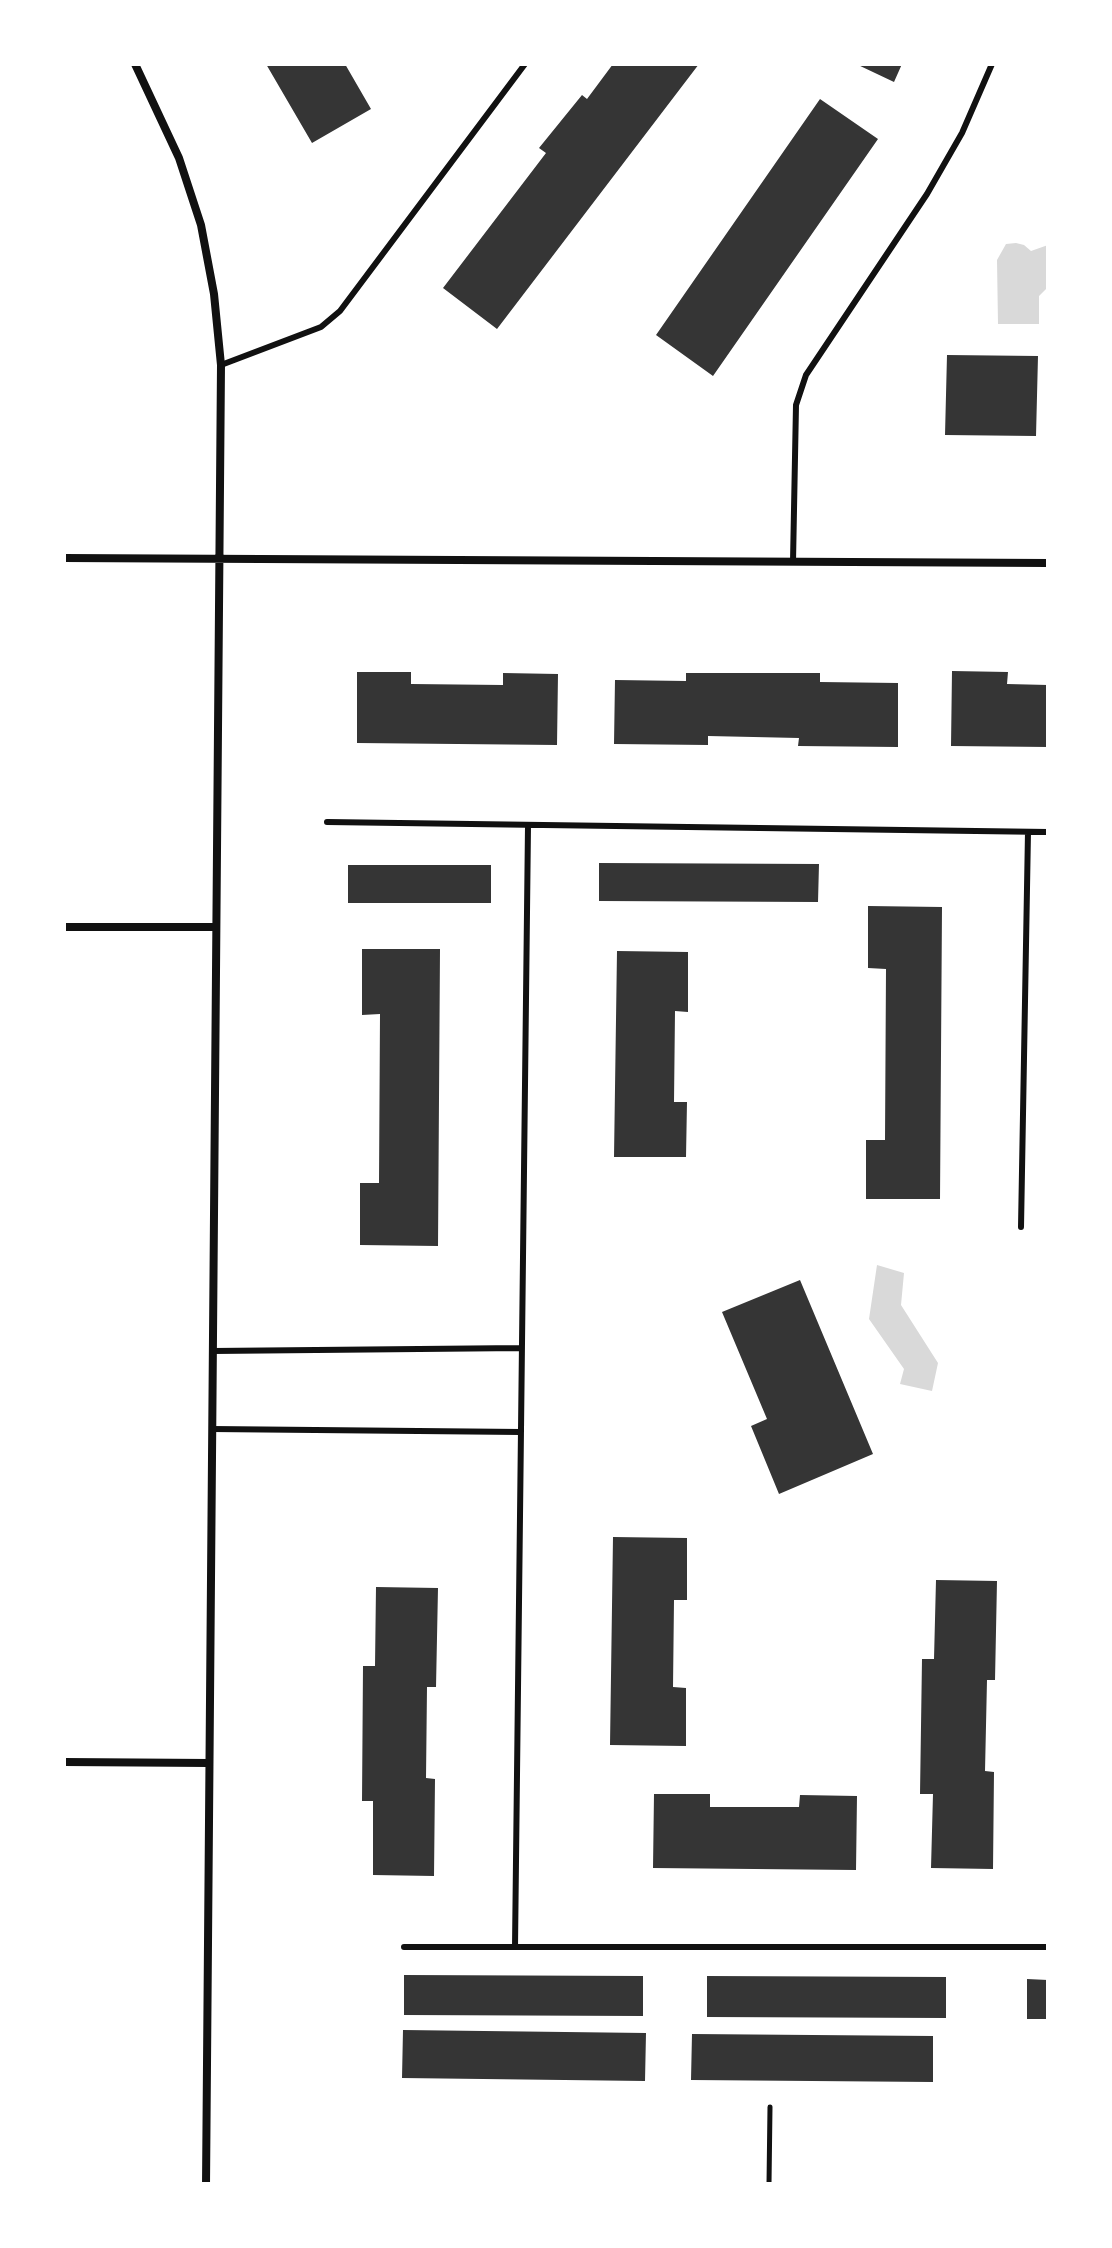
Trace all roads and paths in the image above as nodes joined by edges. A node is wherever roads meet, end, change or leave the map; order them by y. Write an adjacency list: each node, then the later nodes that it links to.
1 (135, 64): 4 (street)
2 (525, 64): 4 (lane)
3 (992, 64): 7 (lane)
4 (221, 365): 6 (street)
5 (64, 558): 6 (street)
6 (221, 559): 7 (street); 14 (street)
7 (793, 562): 8 (street)
8 (1048, 563)
9 (327, 822): 10 (lane)
10 (528, 826): 11 (lane); 16 (lane)
11 (1028, 832): 12 (lane); 15 (lane)
12 (1048, 832)
13 (64, 927): 14 (street)
14 (216, 927): 17 (street)
15 (1021, 1227)
16 (522, 1348): 17 (lane); 19 (lane)
17 (213, 1351): 18 (street)
18 (212, 1429): 19 (lane); 21 (street)
19 (521, 1432): 22 (lane)
20 (64, 1762): 21 (street)
21 (209, 1763): 26 (street)
22 (515, 1946): 23 (lane); 24 (lane)
23 (404, 1947)
24 (1048, 1947)
25 (770, 2107): 27 (path)
26 (206, 2184)
27 (769, 2184)

